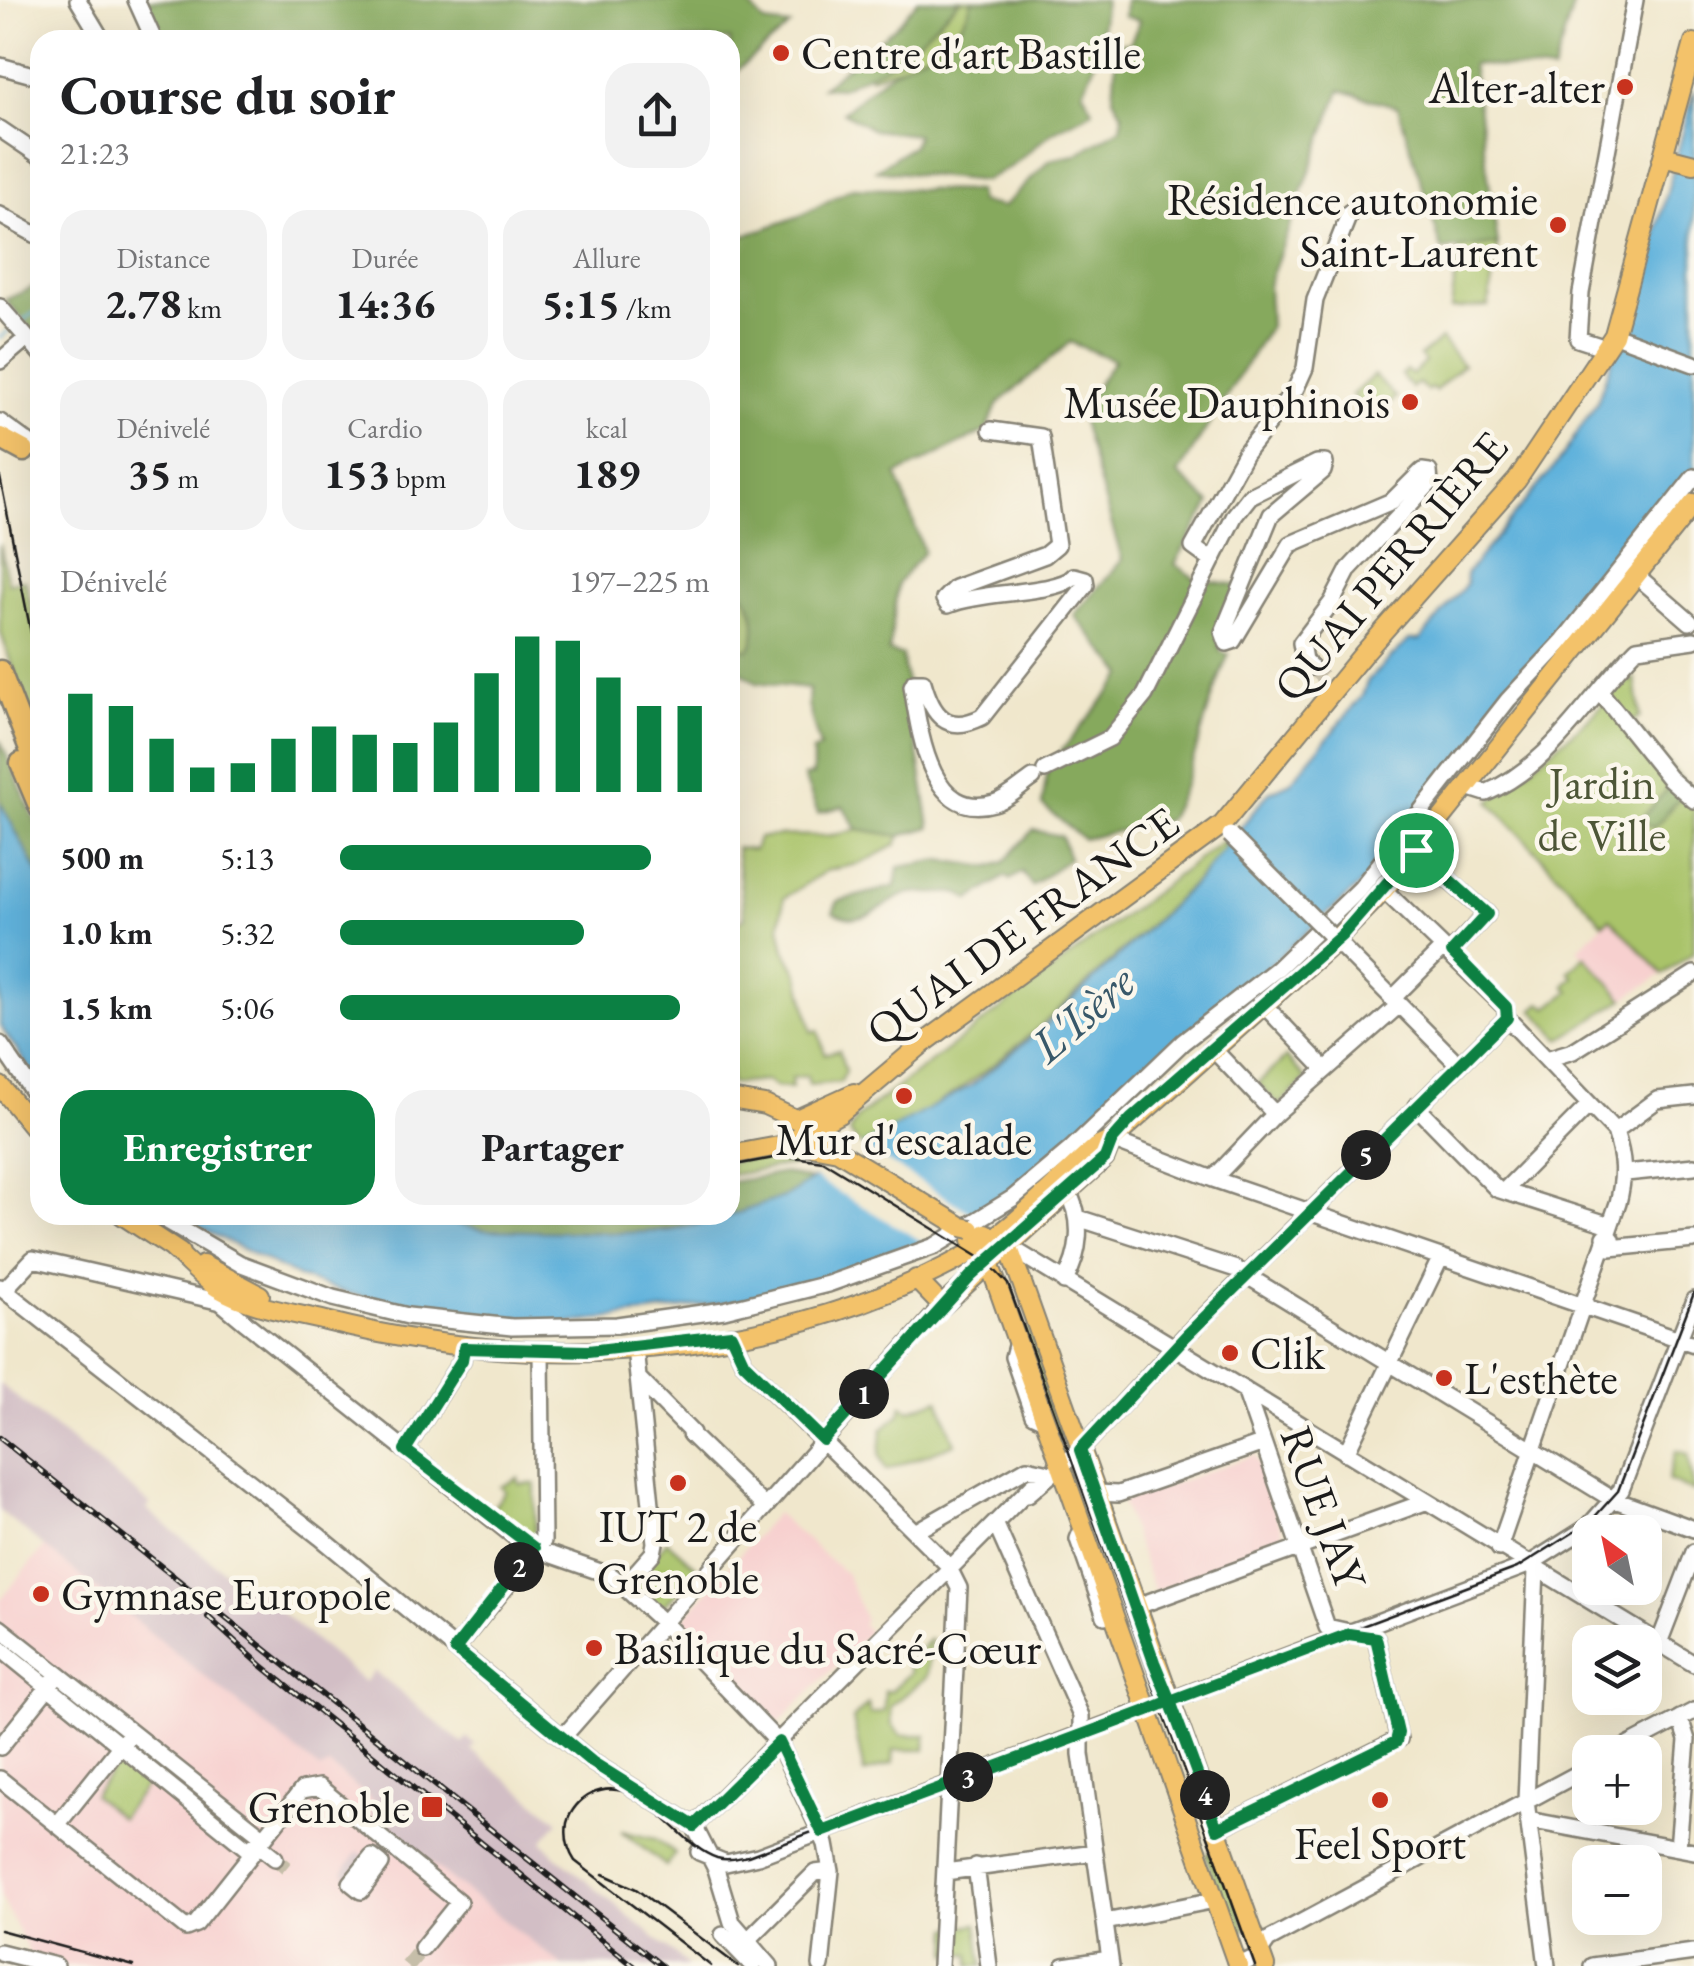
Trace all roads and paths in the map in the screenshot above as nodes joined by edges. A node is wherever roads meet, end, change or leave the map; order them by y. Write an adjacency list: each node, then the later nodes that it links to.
1 (78, 0): 4 (street)
2 (136, 0): 5 (street)
3 (1635, 0): 19 (street)
4 (96, 30)
5 (150, 30)
6 (1694, 43): 11 (main road, QUAI PERRIÈRE)
7 (0, 66): 8 (street)
8 (30, 75)
9 (0, 129): 10 (street)
10 (30, 149)
11 (1668, 157): 12 (main road); 19 (main road, QUAI PERRIÈRE)
12 (1694, 164)
13 (1350, 212): 29 (street)
14 (0, 215): 15 (street)
15 (30, 232)
16 (1, 308): 17 (street)
17 (26, 339): 18 (street); 20 (street)
18 (30, 343)
19 (1614, 343): 21 (street); 42 (main road, QUAI PERRIÈRE)
20 (0, 360)
21 (1694, 364)
22 (0, 422): 25 (street)
23 (991, 430): 29 (street)
24 (0, 438): 26 (highway)
25 (30, 449)
26 (30, 451)
27 (1694, 477): 78 (street)
28 (1694, 503): 30 (main road)
29 (1211, 560): 34 (street)
30 (1636, 574): 31 (street); 40 (main road)
31 (1690, 620): 33 (street)
32 (1694, 640): 33 (street)
33 (1671, 643): 36 (street)
34 (1311, 667)
35 (0, 671): 38 (highway)
36 (1602, 693): 40 (street); 41 (street)
37 (0, 710): 39 (highway)
38 (30, 750)
39 (30, 784)
40 (1467, 787): 43 (main road)
41 (1693, 793)
42 (1226, 830): 45 (street, bridge); 63 (main road, QUAI DE FRANCE)
43 (1416, 850): 44 (main road); 46 (street)
44 (1384, 890): 45 (main road); 46 (street)
45 (1332, 937): 48 (street); 49 (main road)
46 (1446, 951): 48 (street); 50 (street)
47 (1692, 975): 53 (street)
48 (1395, 1003): 54 (street); 55 (street)
49 (1263, 1004): 52 (main road); 55 (street)
50 (1507, 1018): 53 (street); 54 (street)
51 (0, 1044): 57 (street)
52 (1212, 1048): 62 (street); 66 (main road)
53 (1550, 1058): 60 (street)
54 (1458, 1064): 61 (street)
55 (1325, 1069): 62 (street)
56 (0, 1086): 64 (main road)
57 (30, 1088)
58 (1694, 1096): 65 (street)
59 (740, 1102): 63 (main road)
60 (1589, 1105): 65 (street); 74 (street)
61 (1416, 1106): 74 (street); 75 (street)
62 (1277, 1112): 72 (street)
63 (808, 1122): 67 (main road, QUAI DE FRANCE); 68 (main road)
64 (30, 1124)
65 (1616, 1131): 71 (street)
66 (1112, 1140): 72 (street); 73 (main road)
67 (783, 1144): 68 (main road); 69 (main road)
68 (831, 1146): 79 (main road)
69 (740, 1153)
70 (1694, 1166): 71 (street)
71 (1626, 1173): 80 (street)
72 (1213, 1180): 75 (street)
73 (1068, 1184): 76 (street); 82 (main road)
74 (1504, 1191): 80 (street)
75 (1311, 1210): 85 (street); 86 (street)
76 (1078, 1218): 86 (street); 88 (street)
77 (137, 1225): 83 (main road)
78 (175, 1225)
79 (967, 1229): 82 (main road); 84 (main road)
80 (1608, 1231): 81 (street); 93 (street)
81 (1694, 1240)
82 (1001, 1241): 84 (main road); 88 (street); 107 (main road)
83 (173, 1248): 89 (main road); 91 (main road)
84 (984, 1254): 87 (main road); 94 (main road); 111 (main road)
85 (1441, 1256): 93 (street); 102 (street)
86 (1247, 1275): 98 (street); 102 (street)
87 (916, 1279): 94 (main road); 96 (main road)
88 (1065, 1283): 98 (street)
89 (238, 1284): 91 (street); 95 (main road)
90 (2, 1289): 91 (street); 136 (street)
91 (206, 1290): 95 (main road); 108 (street)
92 (1694, 1300): 97 (street)
93 (1580, 1305): 97 (street); 109 (street)
94 (938, 1310): 105 (street)
95 (315, 1318): 99 (main road)
96 (731, 1335): 100 (main road); 105 (street)
97 (1685, 1341): 114 (street)
98 (1176, 1347): 104 (street); 107 (street)
99 (464, 1348): 101 (main road); 108 (street)
100 (635, 1348): 101 (main road); 103 (street)
101 (541, 1352): 121 (street)
102 (1390, 1362): 109 (street); 110 (street)
103 (638, 1378): 115 (street); 127 (street)
104 (1245, 1390): 106 (street, RUE JAY); 110 (street)
105 (823, 1440): 115 (street); 119 (street)
106 (1261, 1444): 112 (street); 123 (street, RUE JAY)
107 (1078, 1446): 111 (street); 112 (main road)
108 (405, 1450): 121 (street)
109 (1532, 1450): 114 (street); 122 (street)
110 (1346, 1454): 113 (street)
111 (1055, 1466): 117 (street); 119 (street); 140 (main road)
112 (1097, 1493): 128 (main road)
113 (1425, 1502): 122 (street); 123 (street)
114 (1620, 1502): 116 (street); 118 (street); 125 (street)
115 (764, 1506): 129 (street)
116 (1609, 1515)
117 (996, 1525): 126 (street); 142 (street)
118 (1694, 1530)
119 (915, 1532): 126 (street)
120 (1572, 1545): 125 (street)
121 (534, 1548): 127 (street); 136 (street)
122 (1499, 1548): 125 (street)
123 (1299, 1550): 128 (street); 132 (street, RUE JAY)
124 (1694, 1552): 133 (street)
125 (1532, 1568): 130 (street); 132 (street); 151 (street)
126 (952, 1569): 146 (street); 150 (street)
127 (623, 1586): 129 (street)
128 (1136, 1611): 139 (main road)
129 (662, 1622): 144 (street); 146 (street)
130 (1629, 1625)
131 (0, 1628): 138 (street)
132 (1349, 1634): 139 (street); 155 (street)
133 (1662, 1635)
134 (1662, 1645): 137 (street)
135 (0, 1648): 138 (street)
136 (455, 1649): 144 (street)
137 (1694, 1664)
138 (53, 1681): 145 (street); 147 (street)
139 (1170, 1701): 140 (street); 155 (main road)
140 (1146, 1711): 142 (street); 165 (main road)
141 (1687, 1714): 143 (street); 158 (street)
142 (1082, 1735): 150 (street); 159 (street)
143 (1648, 1735)
144 (563, 1737): 154 (street)
145 (126, 1739): 153 (street); 157 (street)
146 (779, 1742): 154 (street); 156 (street)
147 (0, 1746)
148 (1572, 1776): 151 (street)
149 (0, 1779): 153 (street)
150 (951, 1783): 156 (street); 164 (street)
151 (1526, 1801): 152 (street); 172 (street)
152 (1528, 1820): 158 (street); 182 (street)
153 (57, 1826): 157 (street)
154 (694, 1826): 160 (street)
155 (1217, 1829): 172 (main road)
156 (822, 1832): 160 (street); 163 (street)
157 (256, 1843): 161 (street); 169 (street)
158 (1686, 1850)
159 (1095, 1852): 162 (street); 166 (street)
160 (706, 1856): 168 (street)
161 (275, 1858)
162 (976, 1866): 164 (street); 180 (street)
163 (831, 1871): 168 (street); 178 (street)
164 (946, 1872): 179 (street)
165 (1215, 1900): 166 (street); 174 (main road)
166 (1105, 1922): 173 (street)
167 (723, 1935): 176 (street)
168 (746, 1942): 177 (street)
169 (422, 1948)
170 (0, 1952): 175 (street)
171 (1694, 1952): 183 (street)
172 (1262, 1957): 174 (street)
173 (1111, 1962): 181 (street)
174 (1232, 1964)
175 (56, 1966)
176 (753, 1966)
177 (770, 1966)
178 (821, 1966)
179 (940, 1966)
180 (989, 1966)
181 (1064, 1966)
182 (1547, 1966)
183 (1592, 1966)

